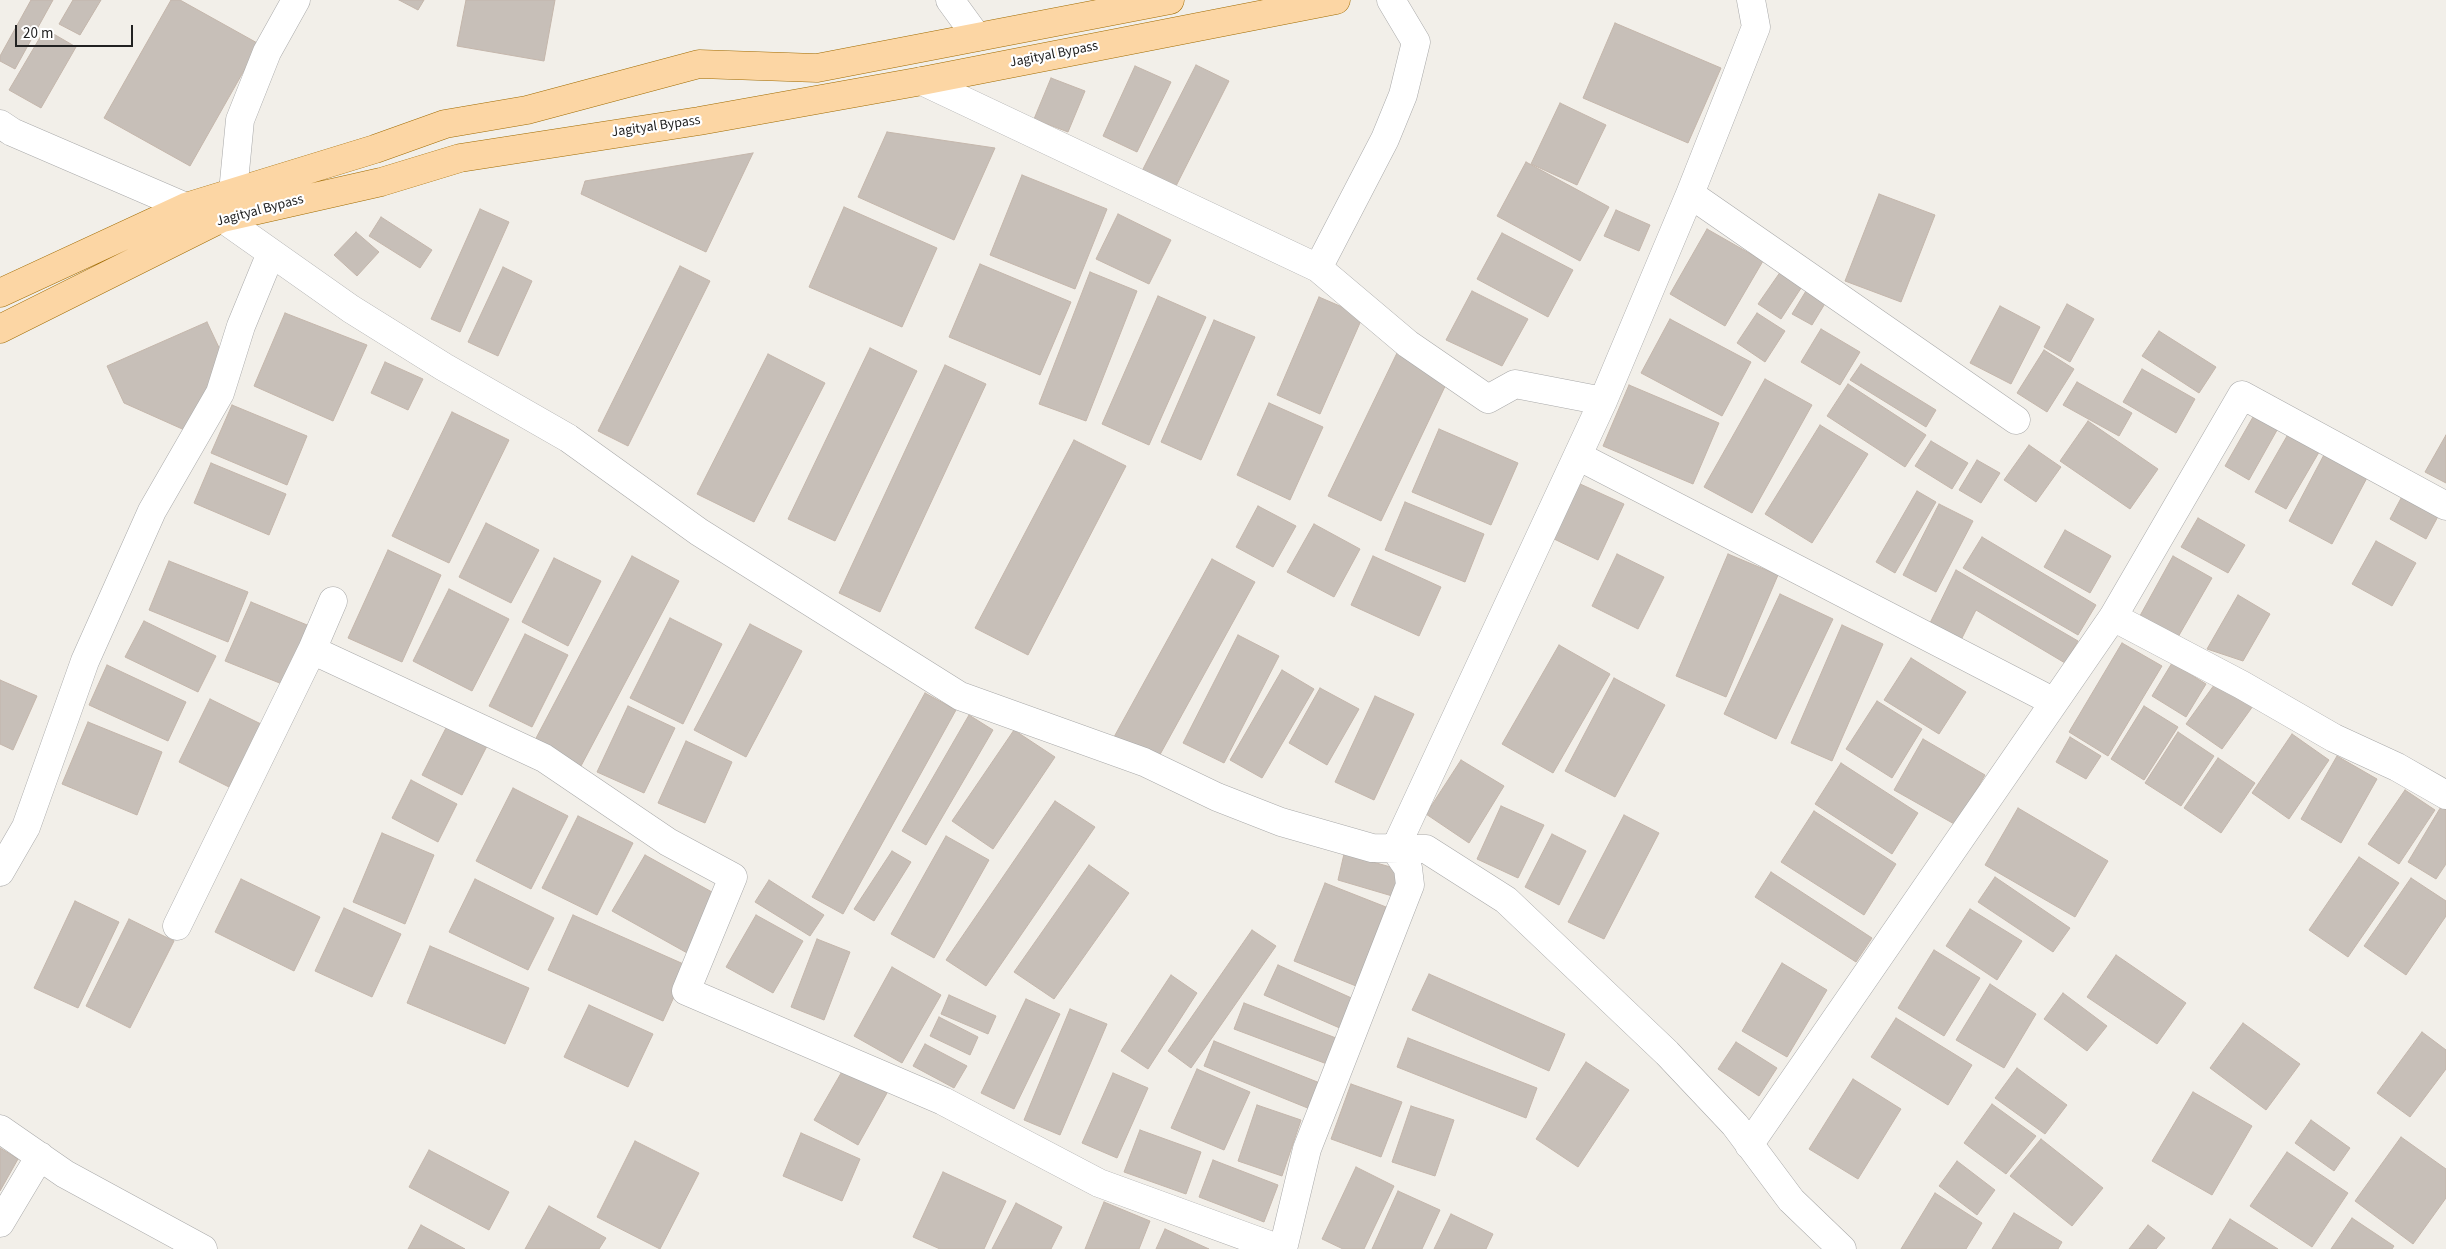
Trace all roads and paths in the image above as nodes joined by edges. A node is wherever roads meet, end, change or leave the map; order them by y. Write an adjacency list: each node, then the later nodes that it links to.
1 (296, 0): 10 (street)
2 (950, 0): 7 (street)
3 (1170, 0): 7 (main road, Jagityal Bypass)
4 (1336, 0): 8 (main road, Jagityal Bypass)
5 (1391, 0): 15 (street)
6 (1751, 0): 11 (street)
7 (977, 37): 10 (main road, Jagityal Bypass)
8 (922, 82): 13 (main road, Jagityal Bypass); 15 (street)
9 (0, 124): 12 (street)
10 (233, 192): 12 (main road, Jagityal Bypass)
11 (1690, 194): 18 (street); 19 (street)
12 (186, 207): 13 (street); 16 (main road, Jagityal Bypass)
13 (222, 218): 14 (street); 17 (main road, Jagityal Bypass)
14 (271, 253): 27 (street); 28 (street)
15 (1318, 268): 18 (street)
16 (0, 293)
17 (0, 329)
18 (1603, 401): 20 (street)
19 (2016, 420)
20 (1578, 456): 25 (street); 27 (street)
21 (2446, 506): 23 (street)
22 (333, 601): 24 (street)
23 (2112, 617): 25 (street); 26 (street)
24 (312, 650): 29 (street); 35 (street)
25 (2054, 702): 31 (street)
26 (2446, 794)
27 (1395, 849): 31 (street); 35 (street)
28 (3, 859)
29 (177, 926)
30 (0, 1129): 32 (street)
31 (1749, 1144): 36 (street)
32 (40, 1156): 33 (street); 34 (street)
33 (0, 1223)
34 (203, 1249)
35 (1281, 1249)
36 (1842, 1249)

